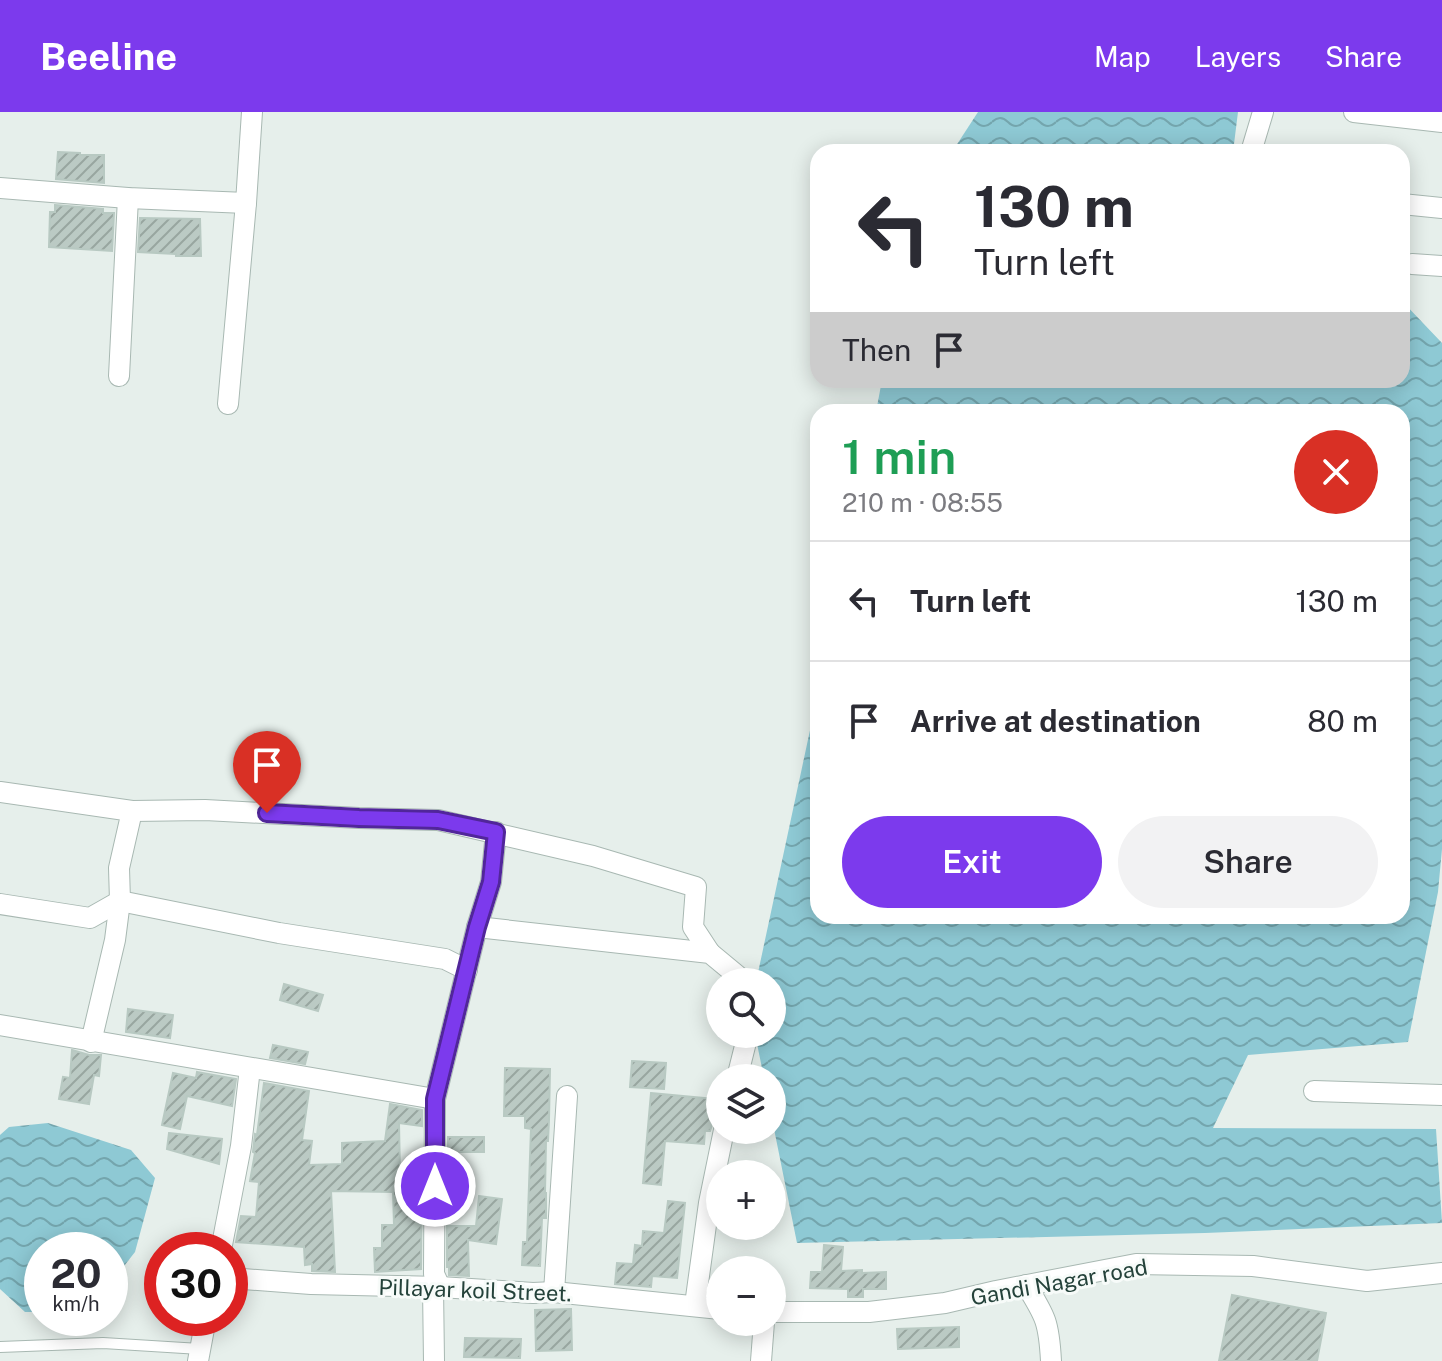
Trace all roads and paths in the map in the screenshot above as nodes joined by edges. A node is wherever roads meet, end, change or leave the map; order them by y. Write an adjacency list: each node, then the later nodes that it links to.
1 (252, 112): 8 (street)
2 (1263, 112): 5 (street)
3 (1354, 112): 4 (street)
4 (1442, 122)
5 (1253, 144)
6 (0, 188): 7 (street)
7 (128, 198): 8 (street); 13 (street)
8 (246, 203): 14 (street)
9 (1410, 205): 10 (street)
10 (1442, 208)
11 (1412, 264): 12 (street)
12 (1442, 266)
13 (119, 376)
14 (228, 404)
15 (0, 792): 16 (street)
16 (132, 811): 17 (street); 18 (street)
17 (496, 832): 20 (street); 21 (street)
18 (120, 901): 19 (street); 23 (street); 25 (street)
19 (0, 904)
20 (477, 927): 21 (street); 23 (street)
21 (710, 953): 22 (street)
22 (728, 968)
23 (467, 970): 30 (street)
24 (0, 1025): 25 (street)
25 (91, 1042): 26 (street)
26 (250, 1068): 30 (street); 32 (street)
27 (1314, 1091): 28 (street)
28 (1442, 1095)
29 (567, 1096): 37 (street)
30 (435, 1099): 36 (street)
31 (721, 1144): 38 (street)
32 (224, 1232)
33 (1442, 1273): 35 (street, Gandi Nagar road)
34 (248, 1279): 36 (street, Pillayar koil Street.)
35 (1026, 1285): 40 (street, Gandi Nagar road); 46 (street)
36 (436, 1287): 37 (street, Pillayar koil Street.); 44 (street)
37 (554, 1292): 38 (street, Pillayar koil Street.)
38 (695, 1305): 39 (street, Pillayar koil Street.)
39 (706, 1307)
40 (786, 1312)
41 (763, 1336): 45 (street)
42 (0, 1347): 43 (lane)
43 (199, 1355)
44 (434, 1361)
45 (761, 1361)
46 (1051, 1361)

